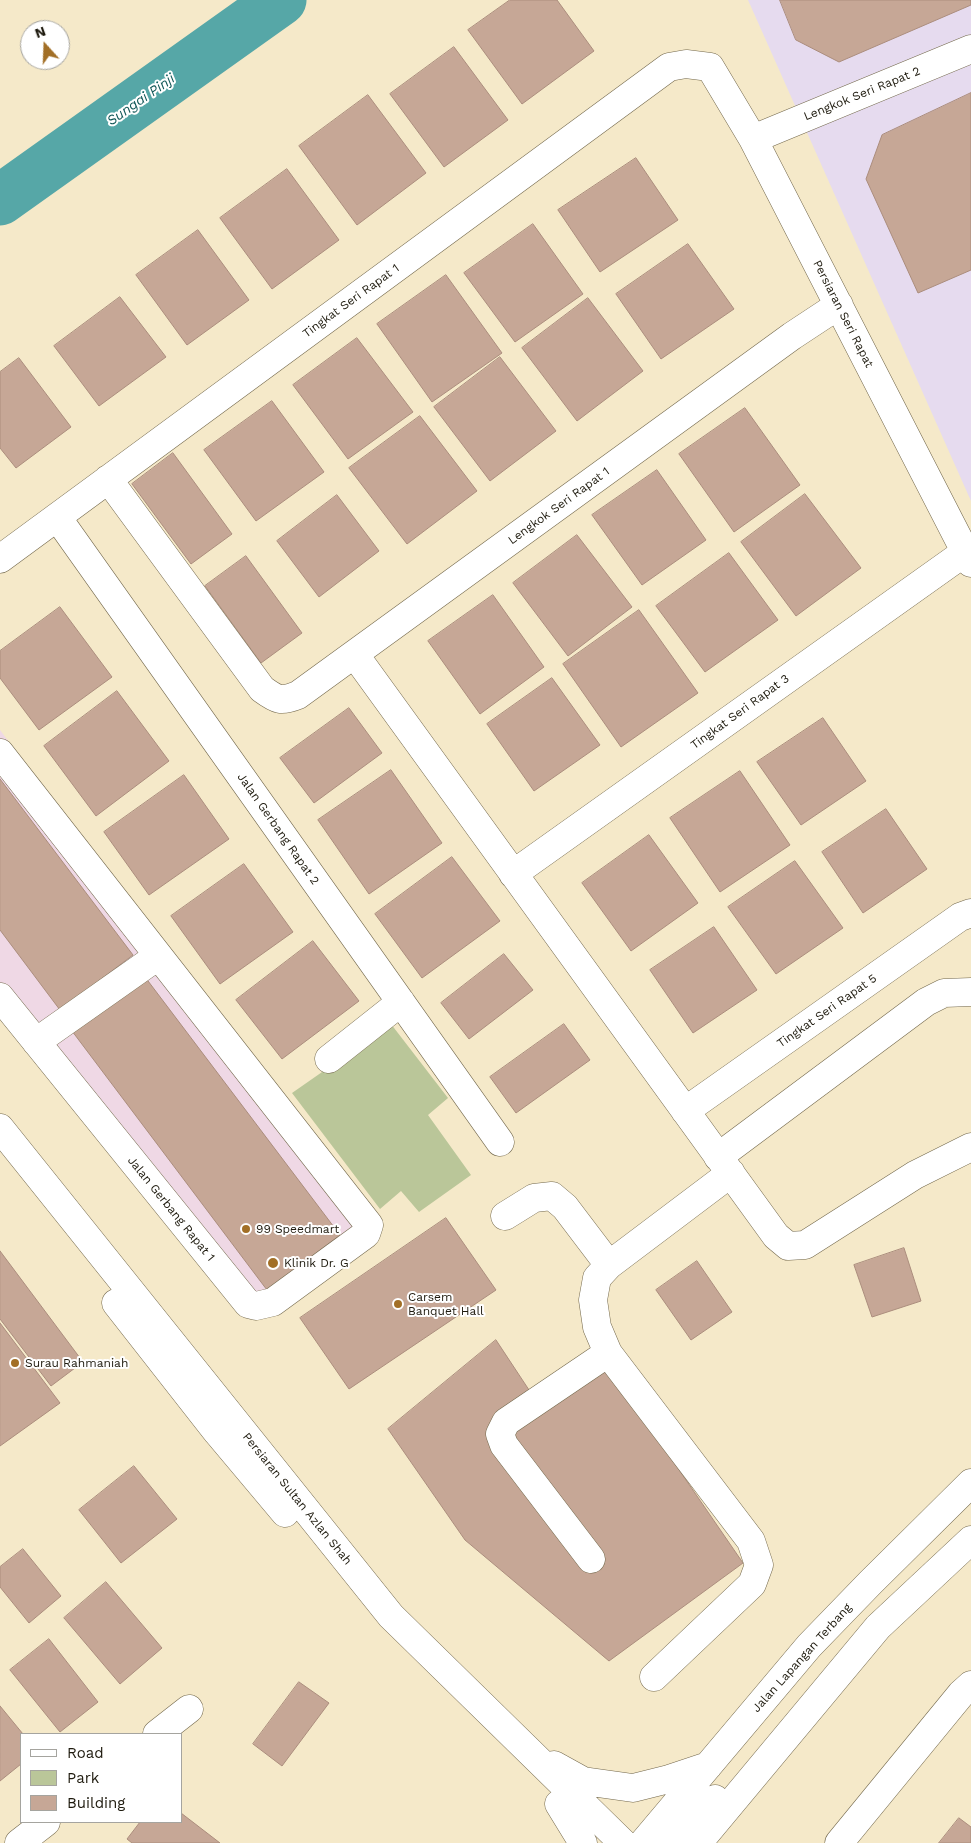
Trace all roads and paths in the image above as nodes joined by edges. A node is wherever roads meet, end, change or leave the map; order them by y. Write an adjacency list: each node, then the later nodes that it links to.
1 (971, 49): 3 (street, Lengkok Seri Rapat 2)
2 (710, 67): 3 (street, Persiaran Seri Rapat); 5 (street, Tingkat Seri Rapat 1)
3 (753, 139): 4 (street, Persiaran Seri Rapat)
4 (839, 305): 7 (street, Persiaran Seri Rapat); 9 (street, Lengkok Seri Rapat 1)
5 (108, 479): 6 (street, Tingkat Seri Rapat 1); 9 (street, Lengkok Seri Rapat 1)
6 (57, 517): 8 (street, Tingkat Seri Rapat 1); 16 (street, Jalan Gerbang Rapat 2)
7 (969, 554): 11 (street, Tingkat Seri Rapat 3)
8 (0, 559)
9 (355, 655): 11 (street)
10 (0, 753): 13 (street)
11 (513, 874): 19 (street)
12 (971, 914): 19 (street, Tingkat Seri Rapat 5)
13 (158, 956): 17 (street); 17 (street, Jalan Gerbang Rapat 1)
14 (971, 992): 24 (street)
15 (0, 996): 17 (street, Jalan Gerbang Rapat 1)
16 (401, 1002): 18 (street); 21 (street, Jalan Gerbang Rapat 2)
17 (36, 1042)
18 (329, 1059)
19 (685, 1111): 24 (street)
20 (0, 1128): 36 (street, Persiaran Sultan Azlan Shah)
21 (500, 1142)
22 (971, 1147): 24 (street)
23 (0, 1155): 38 (street, Persiaran Sultan Azlan Shah)
24 (724, 1165): 26 (street)
25 (505, 1216): 26 (street)
26 (609, 1265): 27 (street)
27 (608, 1352): 30 (street); 31 (street)
28 (971, 1483): 37 (street, Jalan Lapangan Terbang)
29 (971, 1540): 34 (street)
30 (591, 1559)
31 (654, 1677)
32 (971, 1685): 47 (street)
33 (189, 1709): 35 (street)
34 (808, 1709): 45 (street); 46 (street)
35 (157, 1733)
36 (526, 1750): 37 (street); 43 (street, Persiaran Sultan Azlan Shah)
37 (708, 1766): 44 (street, Jalan Lapangan Terbang)
38 (559, 1804): 41 (street); 42 (street, Persiaran Sultan Azlan Shah)
39 (45, 1823): 40 (street)
40 (19, 1843)
41 (582, 1843)
42 (596, 1843)
43 (624, 1843)
44 (643, 1843)
45 (669, 1843)
46 (698, 1843)
47 (839, 1843)

